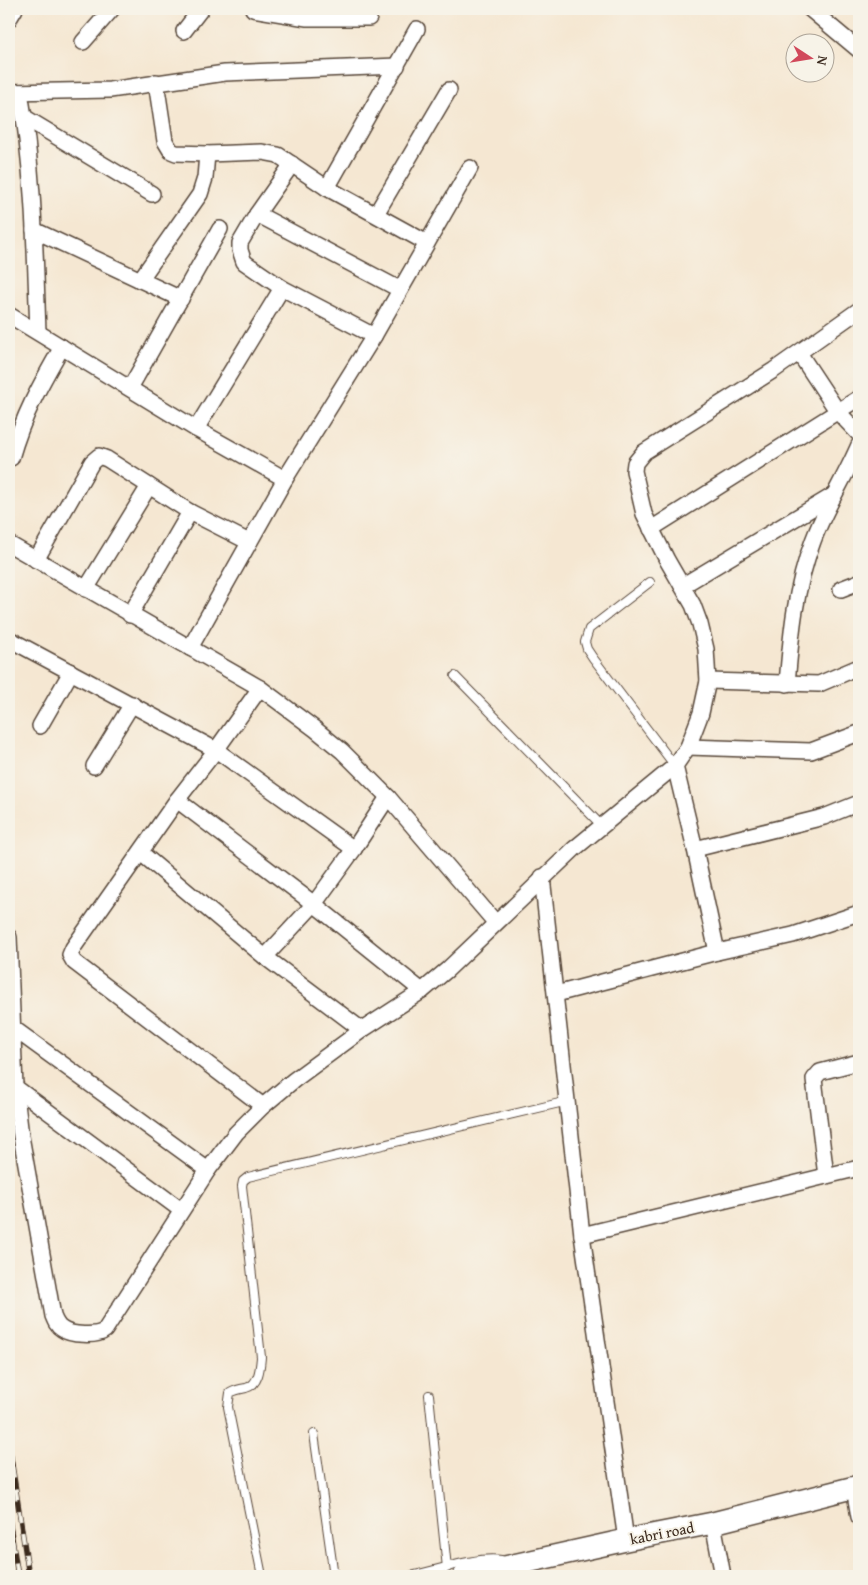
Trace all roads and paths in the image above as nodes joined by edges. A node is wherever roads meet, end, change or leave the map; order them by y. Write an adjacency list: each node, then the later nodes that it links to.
1 (15, 9): 8 (street)
2 (112, 9): 11 (street)
3 (201, 9): 10 (street)
4 (253, 9): 6 (street)
5 (810, 9): 12 (street)
6 (342, 13): 7 (street)
7 (368, 18)
8 (9, 19)
9 (417, 29): 13 (street)
10 (184, 31)
11 (83, 42)
12 (859, 50)
13 (396, 66): 14 (street); 21 (street)
14 (156, 82): 16 (street); 18 (street)
15 (449, 90): 24 (street)
16 (14, 92): 17 (street)
17 (24, 117): 22 (street); 25 (street)
18 (207, 154): 19 (street); 28 (street)
19 (292, 164): 21 (street); 23 (street)
20 (470, 168): 27 (street)
21 (327, 188): 24 (street)
22 (152, 194)
23 (257, 214): 29 (street); 30 (street)
24 (376, 214): 27 (street)
25 (34, 230): 28 (street); 34 (street)
26 (220, 230): 31 (street)
27 (426, 243): 30 (street)
28 (140, 280): 31 (street)
29 (282, 288): 35 (street); 41 (street)
30 (399, 289): 35 (street)
31 (181, 300): 38 (street)
32 (859, 310): 37 (street)
33 (9, 315): 34 (street)
34 (38, 332): 36 (street)
35 (374, 336): 45 (street)
36 (62, 347): 38 (street); 44 (street)
37 (799, 353): 40 (street); 49 (street)
38 (130, 388): 41 (street)
39 (859, 398): 40 (street)
40 (838, 412): 42 (street); 49 (street)
41 (196, 429): 45 (street)
42 (859, 434)
43 (859, 445): 47 (street)
44 (9, 456)
45 (285, 480): 50 (street)
46 (149, 486): 48 (street); 52 (street); 57 (street)
47 (834, 495): 55 (street); 65 (street)
48 (190, 512): 50 (street); 58 (street)
49 (650, 529): 55 (street)
50 (248, 542): 60 (street)
51 (9, 544): 52 (street)
52 (36, 560): 57 (street)
53 (650, 582): 73 (lane)
54 (859, 582): 56 (street)
55 (682, 586): 64 (street)
56 (841, 589)
57 (86, 590): 58 (street)
58 (130, 615): 60 (street)
59 (9, 639): 62 (street)
60 (190, 648): 66 (street)
61 (859, 667): 65 (street)
62 (71, 672): 67 (street); 68 (street)
63 (455, 676): 77 (lane)
64 (708, 681): 65 (street); 70 (street)
65 (787, 684)
66 (260, 688): 71 (street); 74 (street)
67 (132, 704): 71 (street); 72 (street)
68 (40, 726)
69 (859, 733): 70 (street)
70 (688, 747): 73 (street)
71 (216, 750): 75 (street); 78 (street)
72 (94, 766)
73 (675, 766): 77 (street); 79 (street)
74 (388, 797): 78 (street); 84 (street)
75 (177, 800): 80 (street); 82 (street)
76 (859, 803): 79 (street)
77 (602, 826): 81 (street)
78 (354, 849): 82 (street)
79 (695, 849): 86 (street)
80 (141, 853): 87 (street); 95 (street)
81 (542, 878): 84 (street); 89 (street)
82 (314, 904): 87 (street); 88 (street)
83 (859, 913): 86 (street)
84 (495, 922): 88 (street)
85 (9, 937): 90 (street)
86 (717, 952): 89 (street)
87 (265, 957): 91 (street)
88 (422, 991): 91 (street)
89 (556, 994): 94 (street)
90 (13, 1028): 93 (street); 97 (street)
91 (362, 1030): 95 (street)
92 (859, 1062): 98 (street)
93 (15, 1087): 99 (street); 99 (street)
94 (568, 1102): 100 (street); 109 (lane)
95 (263, 1106): 97 (street)
96 (859, 1168): 98 (street)
97 (208, 1170): 99 (street)
98 (826, 1176): 100 (street)
99 (181, 1210)
100 (582, 1234): 106 (street)
101 (429, 1395): 108 (lane)
102 (314, 1434): 110 (lane)
103 (856, 1487): 104 (street); 105 (street, kabri road)
104 (859, 1517)
105 (713, 1523): 106 (street, kabri road); 113 (street)
106 (626, 1540): 107 (street, kabri road)
107 (518, 1564): 108 (street, kabri road); 108 (lane); 112 (street)
108 (462, 1572): 111 (lane)
109 (262, 1576)
110 (334, 1576)
111 (410, 1576)
112 (499, 1576)
113 (723, 1576)

